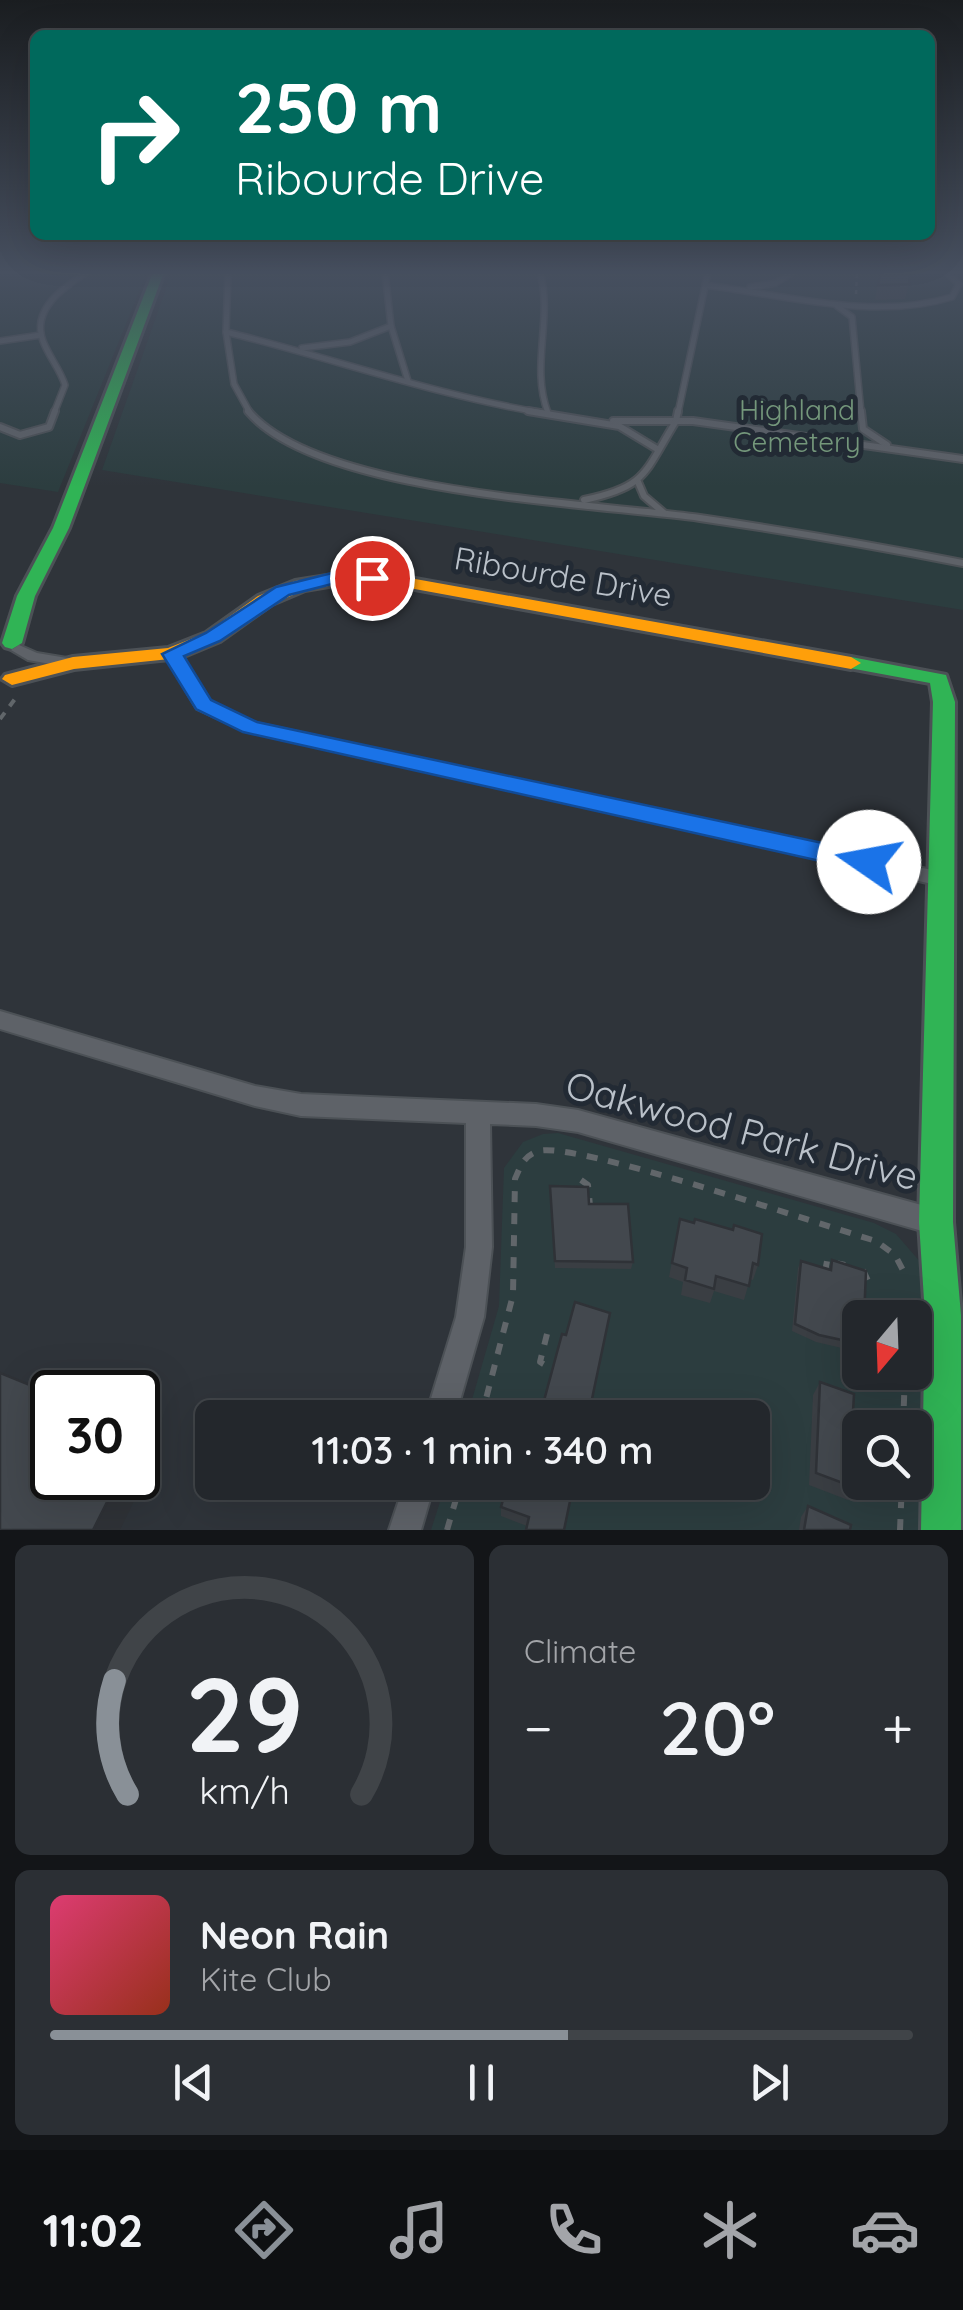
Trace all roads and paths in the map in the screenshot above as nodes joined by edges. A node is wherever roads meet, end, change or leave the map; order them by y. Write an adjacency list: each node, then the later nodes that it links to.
1 (45, 343): 15 (lane)
2 (131, 343): 25 (street)
3 (227, 343): 22 (lane)
4 (268, 343): 10 (lane)
5 (338, 343): 10 (lane)
6 (396, 343): 11 (lane)
7 (542, 343): 12 (lane)
8 (693, 343): 14 (lane)
9 (855, 343): 16 (lane)
10 (289, 349): 11 (lane)
11 (408, 381): 12 (lane)
12 (548, 414): 13 (lane)
13 (600, 421): 14 (lane); 19 (lane)
14 (676, 421): 17 (lane); 19 (lane)
15 (0, 427)
16 (863, 428): 17 (lane); 18 (lane)
17 (836, 440): 18 (lane)
18 (894, 448): 20 (lane)
19 (657, 449): 21 (lane)
20 (963, 459)
21 (638, 482): 22 (lane); 23 (lane)
22 (571, 502): 23 (lane)
23 (664, 513): 24 (lane)
24 (963, 563)
25 (36, 573): 26 (street); 27 (street)
26 (0, 610)
27 (10, 643): 29 (street, Ribourde Drive); 30 (street)
28 (172, 654): 29 (street, Ribourde Drive); 31 (street); 31 (street, Ribourde Drive)
29 (72, 663): 30 (street, Ribourde Drive)
30 (6, 684)
31 (941, 879): 33 (street)
32 (0, 1020): 35 (street, Oakwood Park Drive)
33 (939, 1024): 34 (street); 38 (street)
34 (963, 1031)
35 (478, 1113): 38 (street, Oakwood Park Drive); 44 (street)
36 (581, 1180): 37 (path)
37 (590, 1214)
38 (936, 1222): 52 (street)
39 (907, 1277): 45 (path)
40 (824, 1280): 41 (path)
41 (869, 1283)
42 (547, 1334): 43 (path)
43 (554, 1370)
44 (445, 1400)
45 (486, 1400)
46 (414, 1500): 49 (street)
47 (456, 1500): 50 (path)
48 (901, 1500): 51 (path)
49 (405, 1530)
50 (447, 1530)
51 (900, 1530)
52 (941, 1530)

